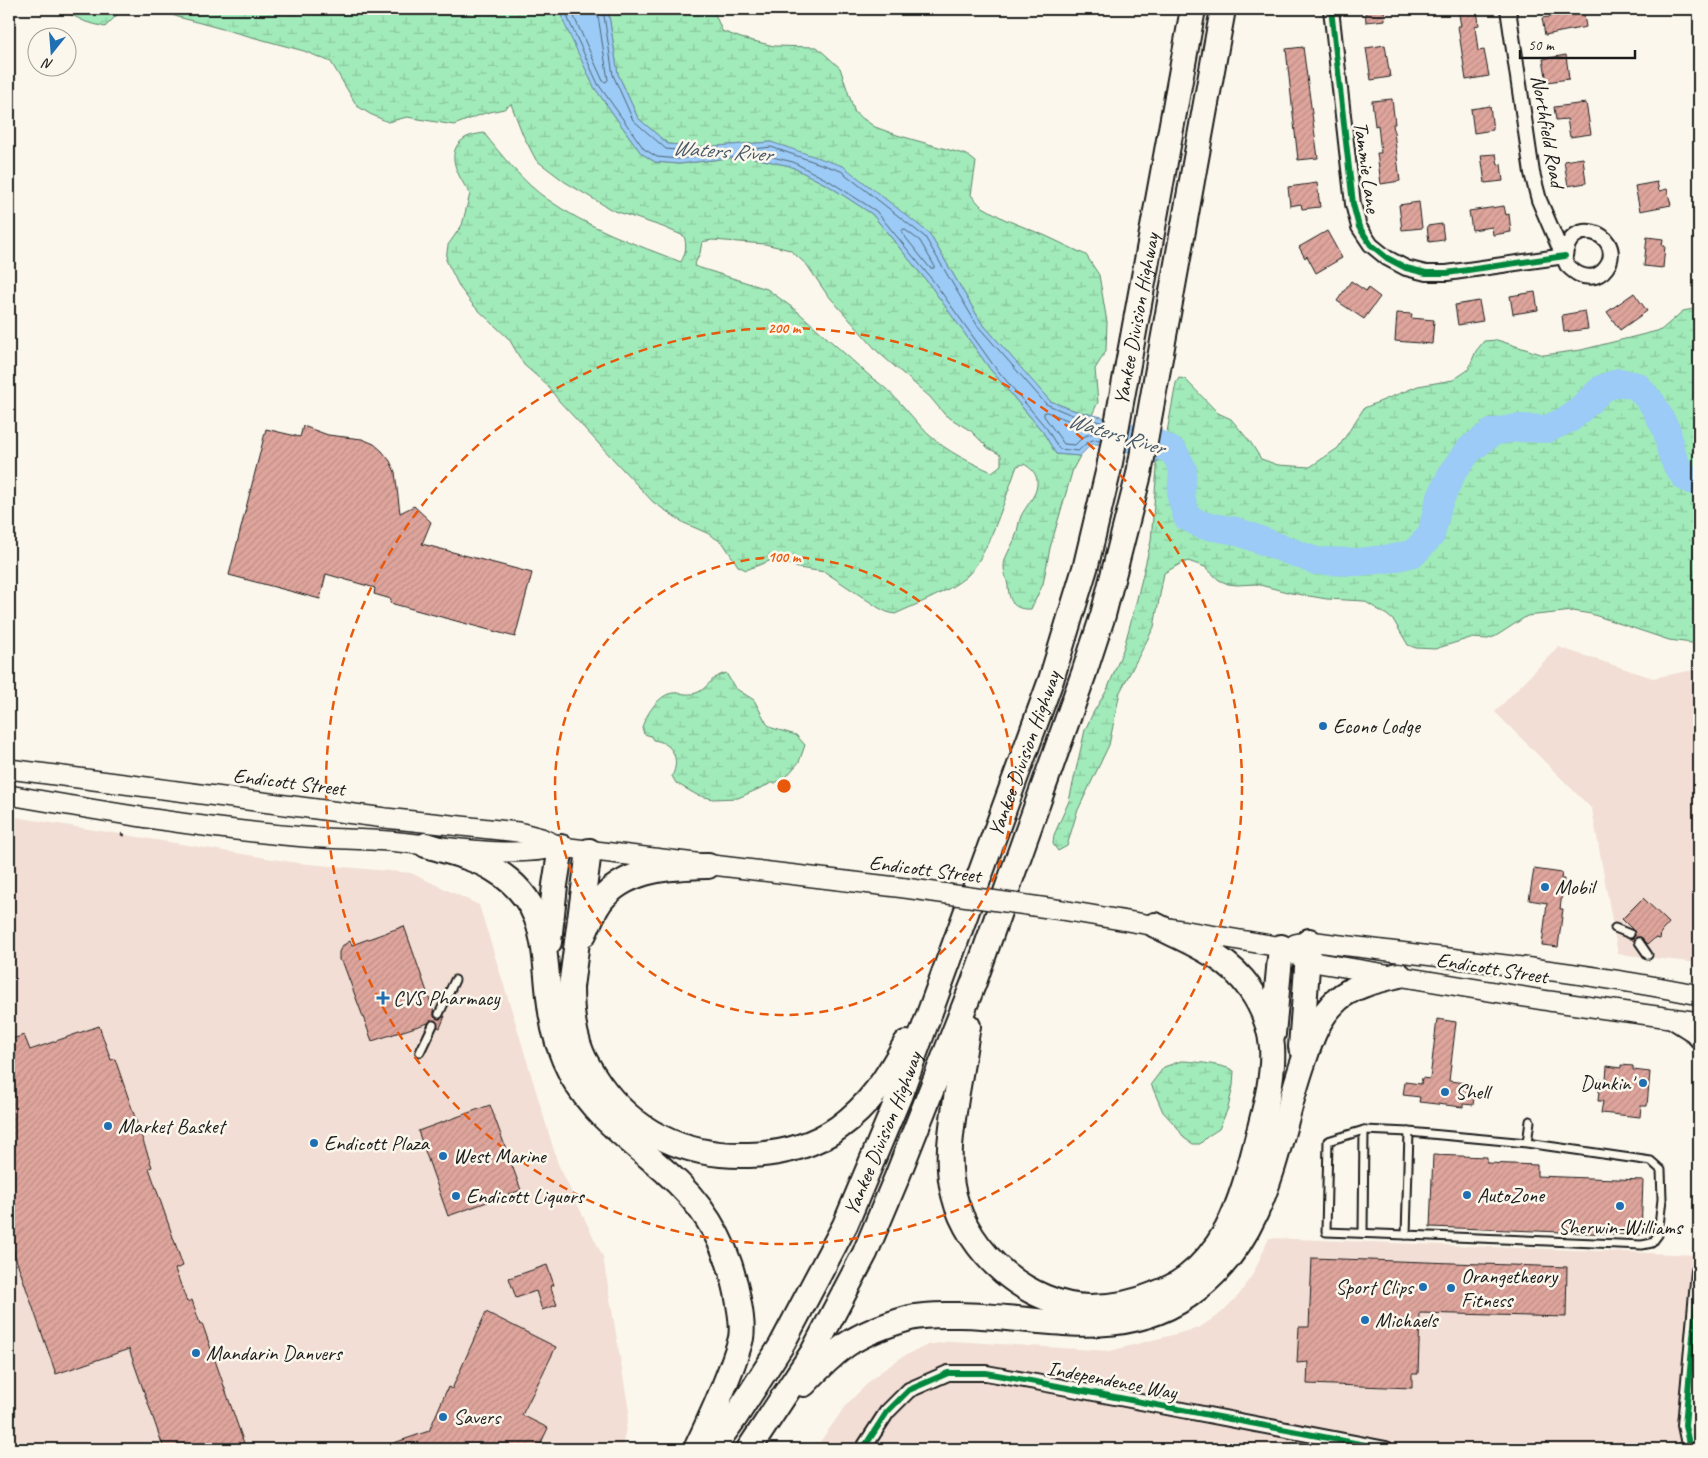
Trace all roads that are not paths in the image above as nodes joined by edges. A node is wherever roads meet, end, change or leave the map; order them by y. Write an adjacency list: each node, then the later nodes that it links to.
1 (1192, 9): 22 (highway, Yankee Division Highway)
2 (1223, 9): 24 (highway, Yankee Division Highway)
3 (1331, 9): 5 (street, Tammie Lane)
4 (1508, 9): 5 (street, Northfield Road)
5 (1565, 256)
6 (9, 769): 9 (main road, Endicott Street)
7 (9, 795): 8 (main road, Endicott Street)
8 (426, 845): 9 (main road, Endicott Street); 19 (highway)
9 (561, 847): 10 (main road, Endicott Street); 19 (highway)
10 (589, 851): 11 (main road, Endicott Street); 20 (highway)
11 (708, 866): 12 (main road, Endicott Street, bridge); 20 (highway)
12 (1155, 925): 16 (main road, Endicott Street); 31 (highway)
13 (1615, 928): 14 (lane)
14 (1630, 934)
15 (1639, 942): 18 (lane)
16 (1282, 946): 17 (main road, Endicott Street); 31 (highway)
17 (1308, 951): 21 (main road, Endicott Street); 25 (main road, Endicott Street); 33 (highway)
18 (1648, 954)
19 (547, 966): 43 (highway)
20 (573, 969): 22 (highway)
21 (1399, 975): 27 (main road, Endicott Street); 33 (highway)
22 (943, 976): 44 (highway, Yankee Division Highway)
23 (455, 980): 26 (lane)
24 (974, 982): 31 (highway); 41 (highway, Yankee Division Highway)
25 (1699, 994)
26 (439, 1014)
27 (1666, 1017): 28 (main road, Endicott Street); 30 (street)
28 (1699, 1022)
29 (434, 1025): 32 (lane)
30 (1699, 1042)
31 (1272, 1048)
32 (420, 1052)
33 (1298, 1076): 41 (highway)
34 (1530, 1121): 37 (lane)
35 (1364, 1130): 36 (lane); 38 (lane); 38 (lane)
36 (1409, 1132): 37 (lane); 39 (lane)
37 (1526, 1143): 39 (lane)
38 (1363, 1233): 39 (lane)
39 (1406, 1235)
40 (1699, 1271): 48 (street)
41 (772, 1415): 45 (highway, Yankee Division Highway)
42 (1699, 1440): 49 (street)
43 (696, 1449)
44 (712, 1449)
45 (749, 1449)
46 (864, 1449): 47 (street, Independence Way)
47 (1386, 1449)
48 (1690, 1449)
49 (1695, 1449)

